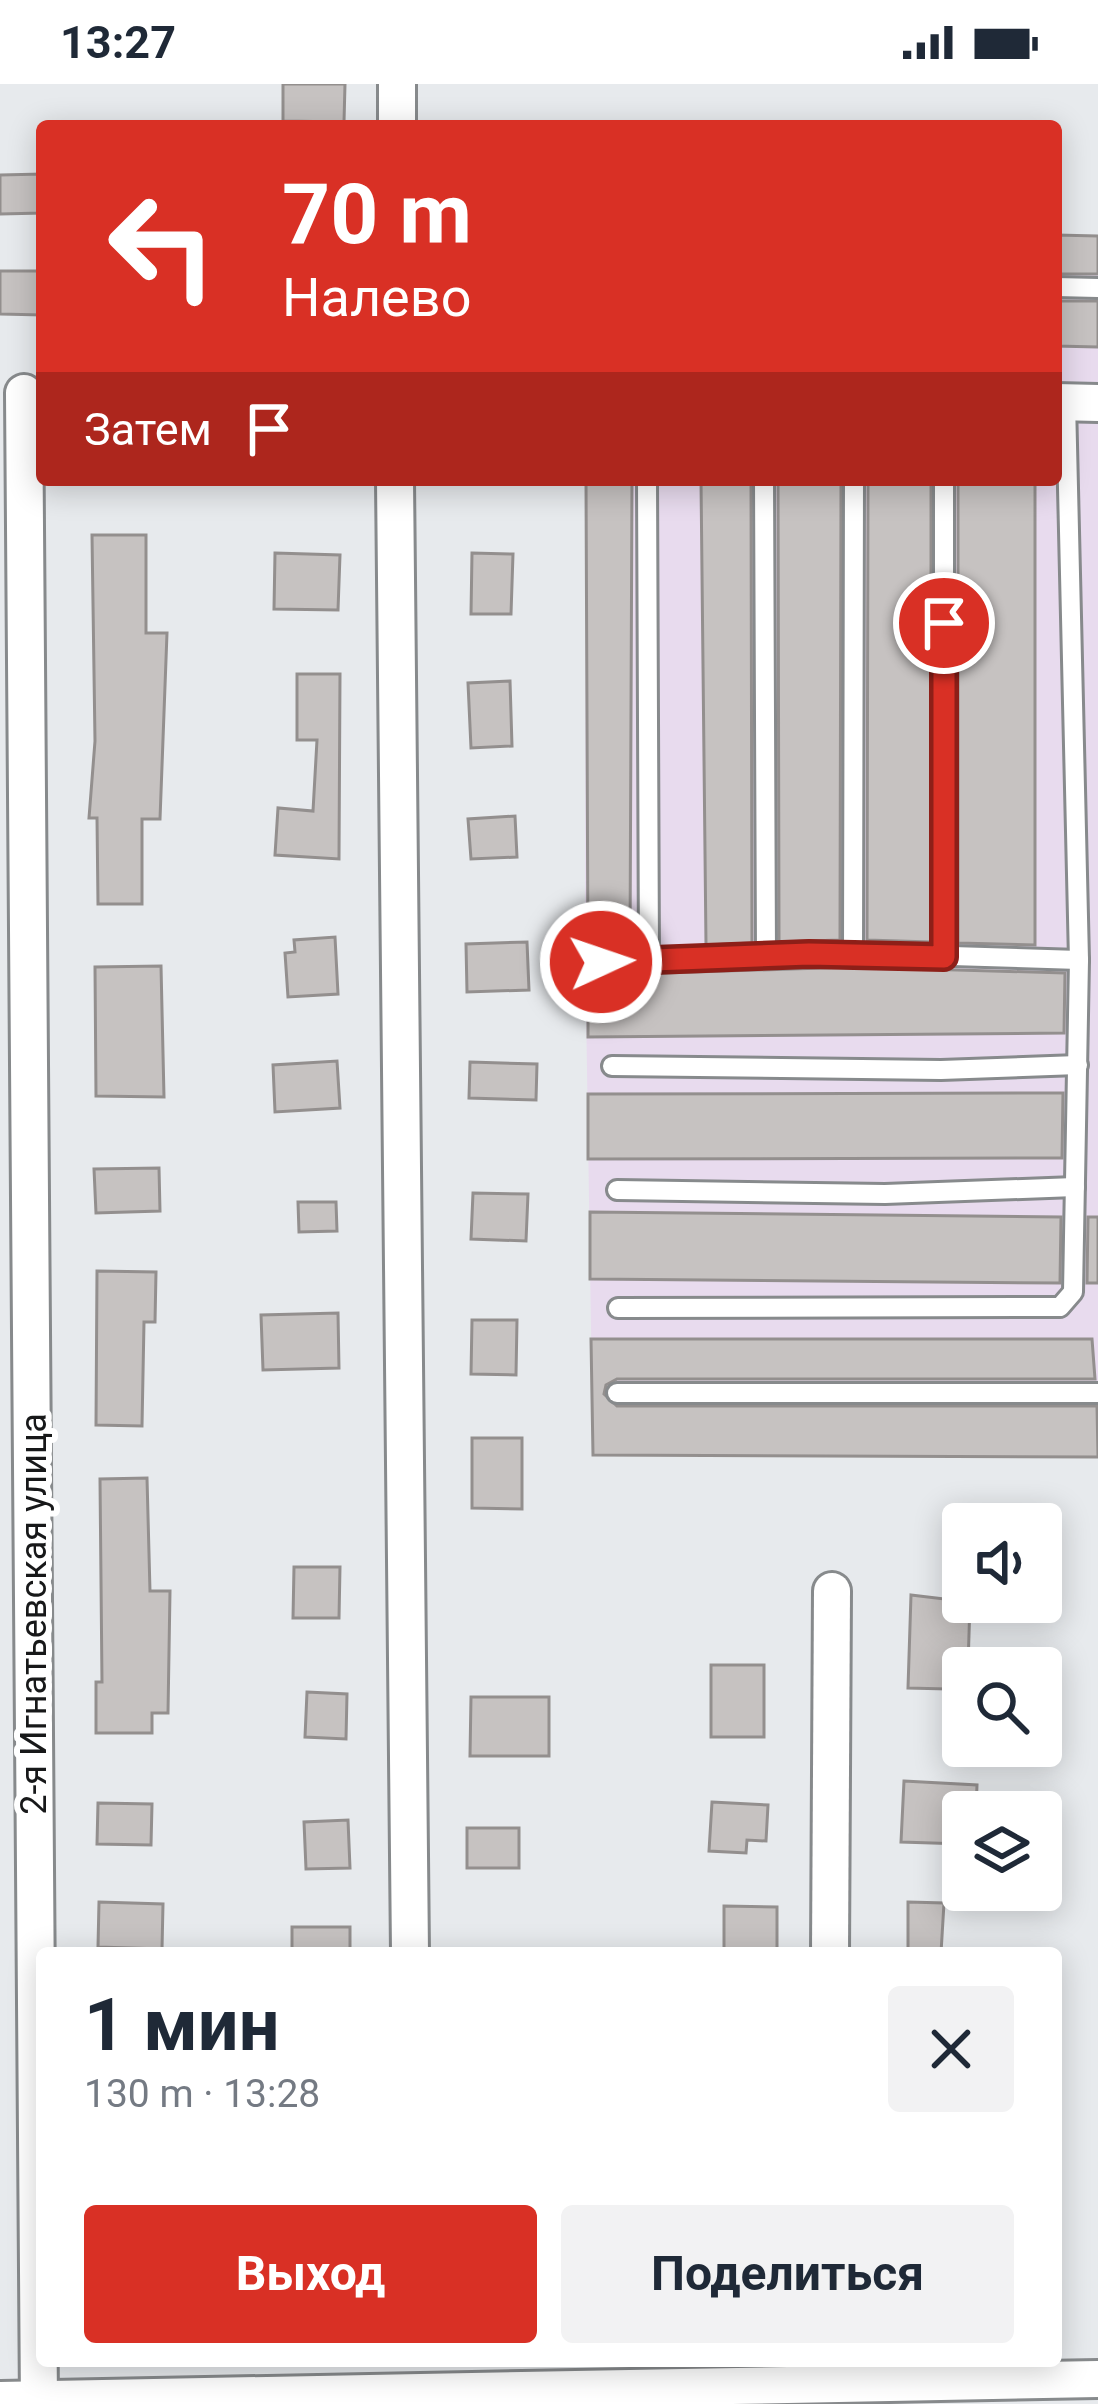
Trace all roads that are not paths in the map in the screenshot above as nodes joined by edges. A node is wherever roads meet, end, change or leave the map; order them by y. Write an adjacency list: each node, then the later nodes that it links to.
1 (397, 84): 2 (street)
2 (397, 120)
3 (1062, 287): 4 (lane)
4 (1098, 288)
5 (22, 392): 28 (street, 2-я Игнатьевская улица)
6 (1073, 403): 16 (lane)
7 (395, 486): 26 (street)
8 (647, 486): 15 (lane)
9 (764, 486): 13 (lane)
10 (854, 486): 12 (lane)
11 (944, 486): 14 (lane)
12 (854, 953): 13 (lane); 14 (lane)
13 (766, 955): 15 (lane)
14 (944, 957): 16 (lane)
15 (649, 959): 17 (lane)
16 (1079, 960): 18 (lane)
17 (601, 962)
18 (1078, 1065): 19 (lane); 20 (lane)
19 (612, 1066)
20 (1075, 1187): 21 (lane); 22 (lane)
21 (617, 1190)
22 (618, 1308)
23 (617, 1393): 24 (lane)
24 (1098, 1393)
25 (832, 1591): 27 (street)
26 (410, 1947)
27 (830, 1947)
28 (36, 2046)
29 (39, 2367): 34 (street, 2-я Игнатьевская улица)
30 (1098, 2379): 31 (street)
31 (826, 2384): 32 (street)
32 (415, 2386): 34 (street)
33 (0, 2400): 34 (street)
34 (39, 2401)

